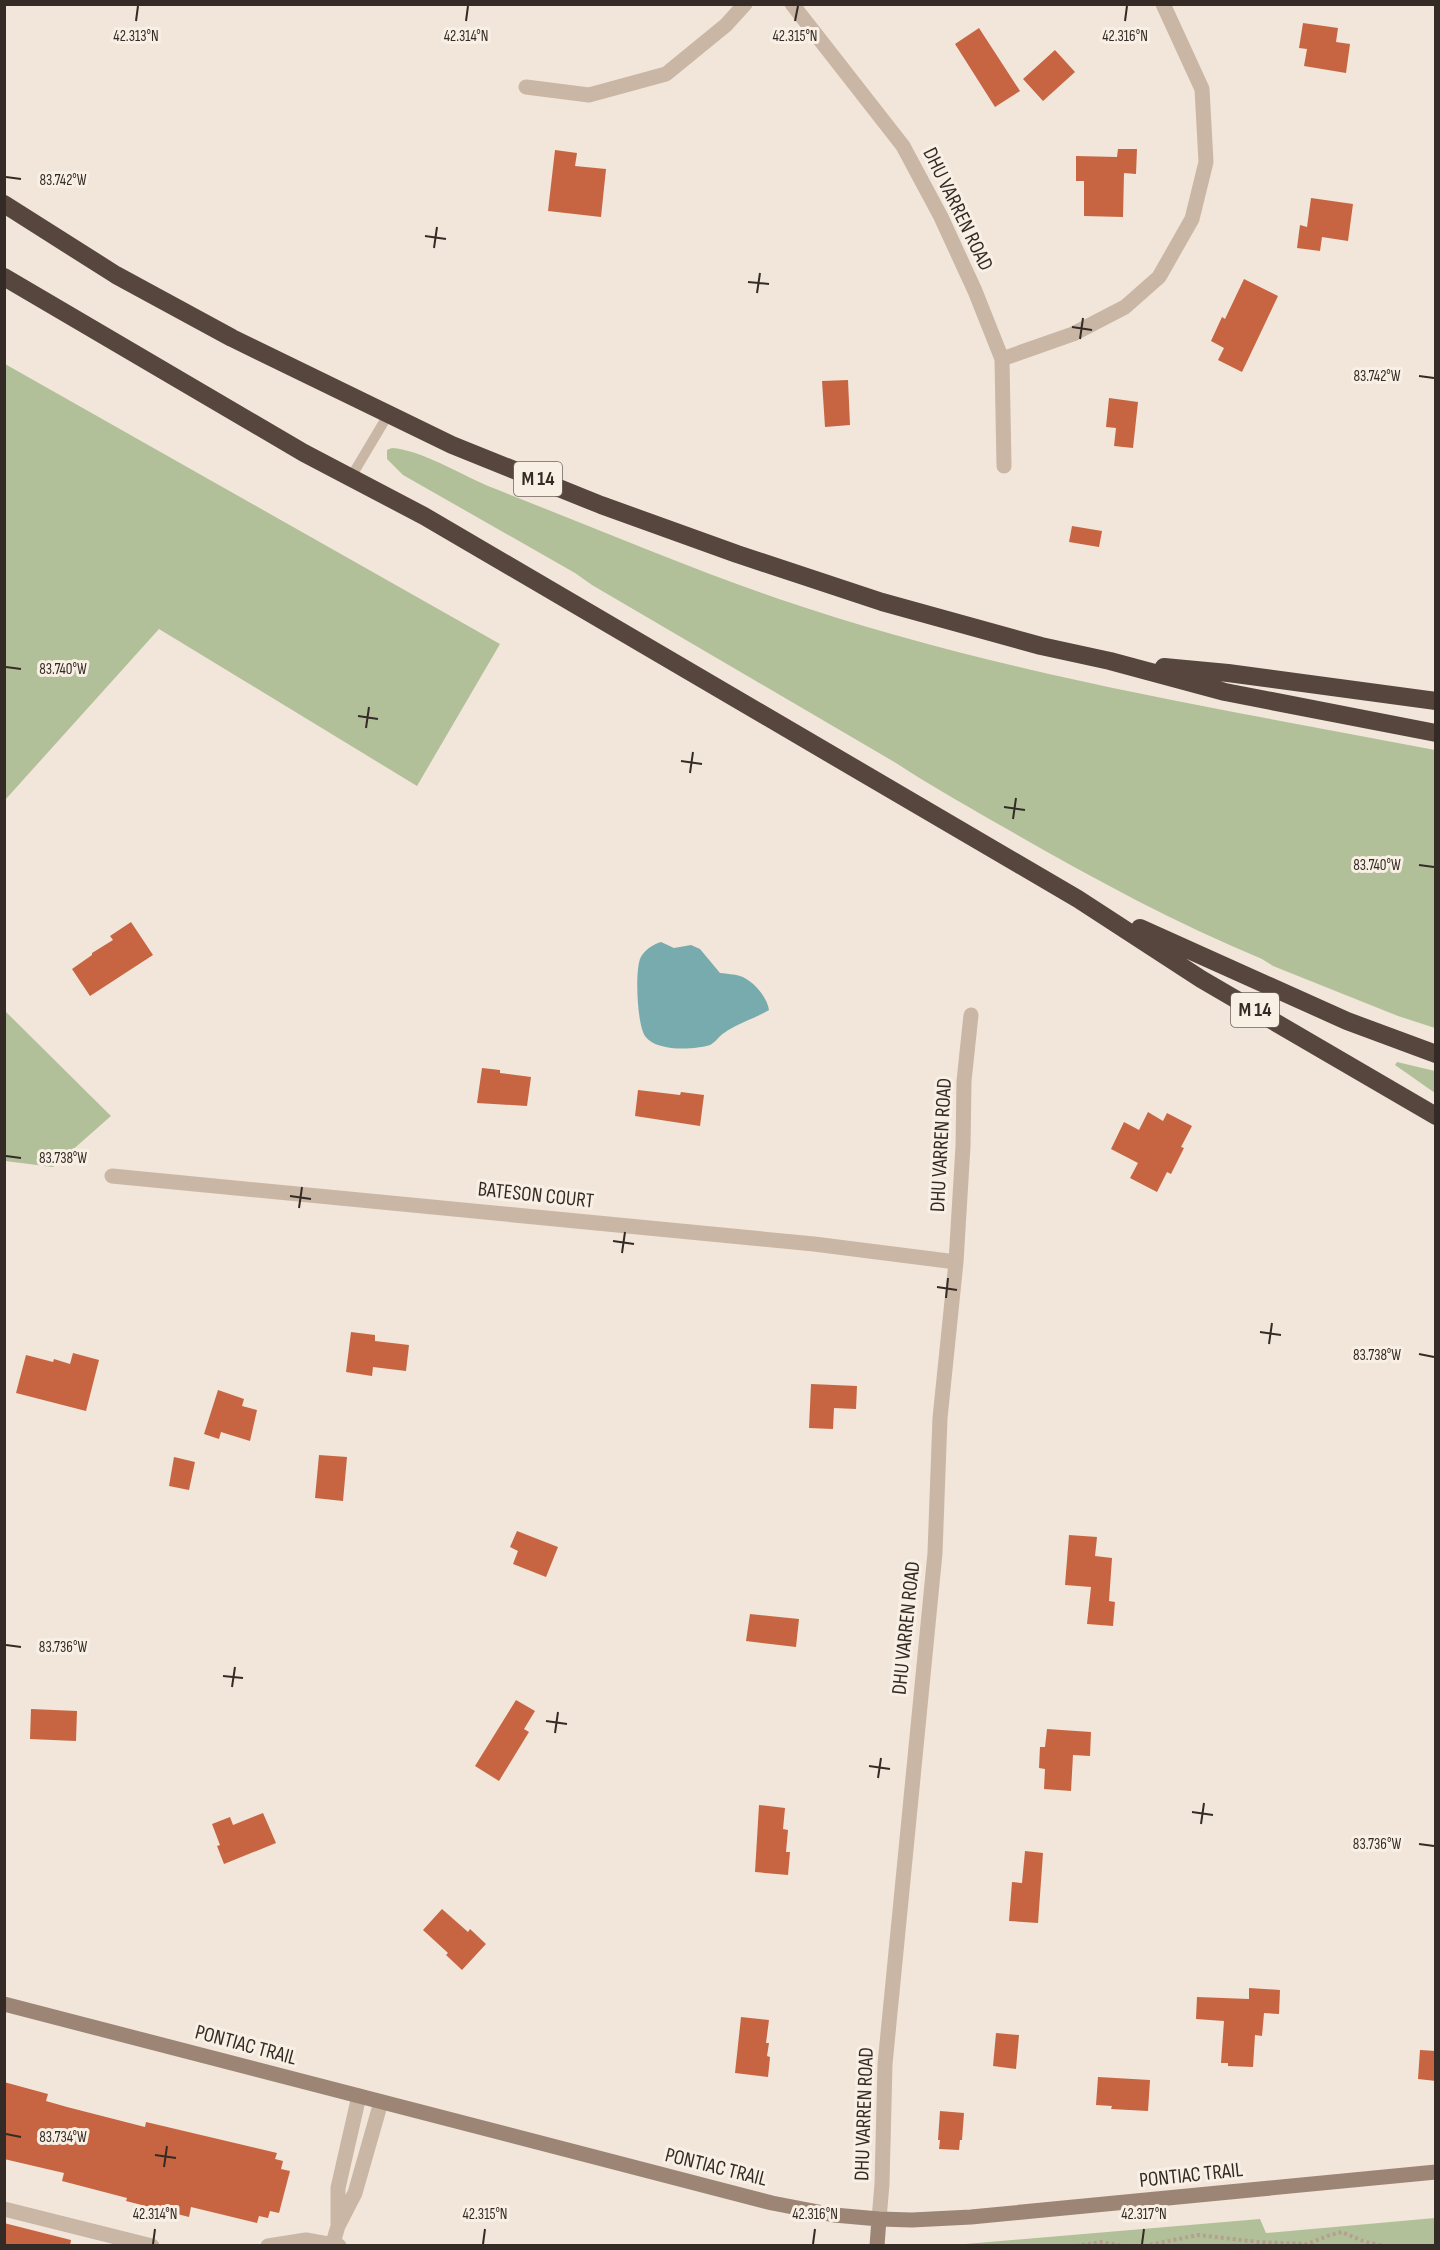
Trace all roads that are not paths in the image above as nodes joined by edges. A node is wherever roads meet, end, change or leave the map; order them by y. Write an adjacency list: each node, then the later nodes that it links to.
1 (745, 4): 4 (street)
2 (792, 4): 7 (street, DHU VARREN ROAD)
3 (1163, 4): 7 (street)
4 (526, 87)
5 (4, 204): 8 (highway, M 14)
6 (4, 277): 10 (highway, M 14)
7 (1002, 359): 9 (street, DHU VARREN ROAD)
8 (388, 415): 10 (lane); 11 (highway, M 14)
9 (1004, 466)
10 (351, 477): 14 (highway, M 14)
11 (1110, 662): 12 (highway); 13 (highway, M 14)
12 (1436, 701)
13 (1436, 733)
14 (1078, 899): 16 (highway); 17 (highway, M 14)
15 (971, 1015): 19 (street, DHU VARREN ROAD)
16 (1436, 1054)
17 (1436, 1116)
18 (112, 1176): 19 (street, BATESON COURT)
19 (956, 1262): 25 (street, DHU VARREN ROAD)
20 (4, 2004): 21 (main road, PONTIAC TRAIL)
21 (359, 2096): 22 (main road, PONTIAC TRAIL); 26 (street)
22 (381, 2102): 25 (main road, PONTIAC TRAIL); 26 (street)
23 (1436, 2172): 25 (main road, PONTIAC TRAIL)
24 (4, 2209): 28 (street)
25 (879, 2219): 30 (main road, DHU VARREN ROAD)
26 (338, 2226): 27 (street)
27 (336, 2244): 29 (street)
28 (152, 2246)
29 (268, 2246)
30 (877, 2246)

